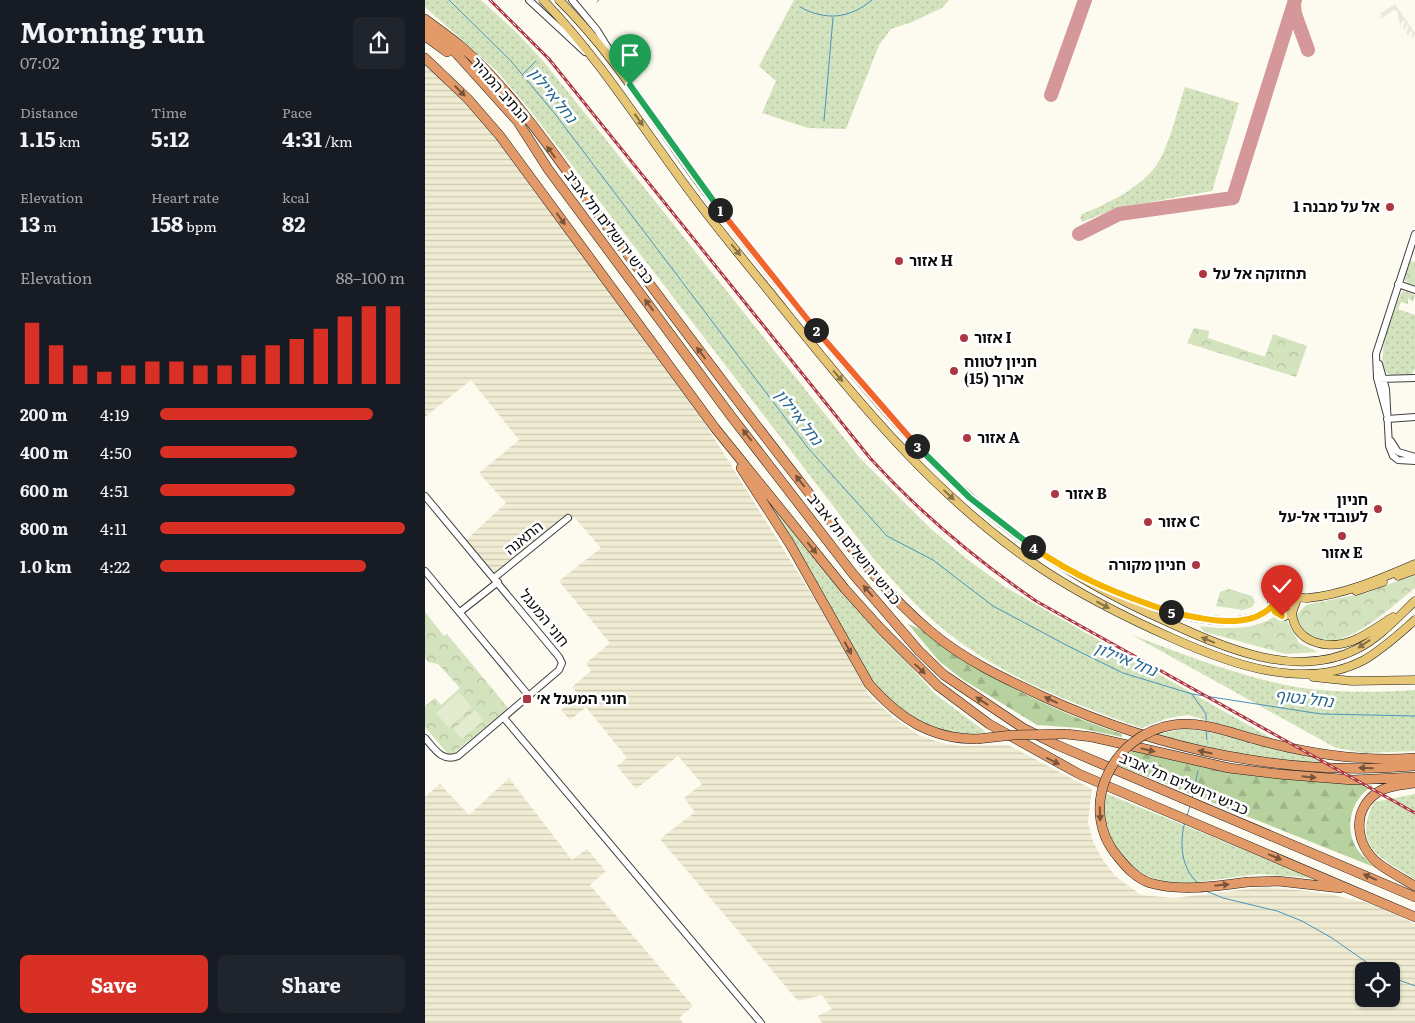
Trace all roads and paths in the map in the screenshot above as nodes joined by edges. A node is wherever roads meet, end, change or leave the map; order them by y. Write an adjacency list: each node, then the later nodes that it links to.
1 (529, 0): 9 (street)
2 (543, 0): 9 (main road)
3 (559, 0): 10 (main road)
4 (572, 0): 10 (street)
5 (425, 19): 43 (highway, one-way to 5)
6 (425, 27): 11 (highway, כביש ירושלים תל אביב)
7 (425, 36): 11 (highway, הנתיב המהיר)
8 (425, 58): 21 (highway, כביש ירושלים תל אביב, one-way to 21)
9 (599, 66): 37 (main road, one-way to 37)
10 (630, 85): 27 (main road)
11 (548, 170): 47 (highway, כביש ירושלים תל אביב, one-way to 11)
12 (1415, 234): 13 (street)
13 (1398, 284): 14 (street); 15 (street)
14 (1415, 290)
15 (1377, 351): 17 (street); 17 (street)
16 (1415, 378): 17 (street)
17 (1383, 382): 18 (street); 18 (street)
18 (1387, 417): 19 (street); 20 (street)
19 (1415, 417)
20 (1388, 427): 22 (street); 23 (street)
21 (715, 428): 44 (highway, one-way to 44, bridge); 48 (highway, כביש ירושלים תל אביב, one-way to 48)
22 (1415, 456)
23 (1415, 461)
24 (425, 496): 30 (street, חוני המעגל)
25 (569, 518): 30 (street, התאנה)
26 (1415, 564): 31 (main road)
27 (1062, 567): 32 (main road, one-way to 27); 33 (main road)
28 (425, 570): 35 (street)
29 (1415, 570): 34 (main road)
30 (496, 580): 35 (street, התאנה); 39 (street, חוני המעגל)
31 (1293, 596): 33 (main road); 34 (main road)
32 (1413, 603): 34 (main road)
33 (1272, 606): 34 (main road)
34 (1294, 611)
35 (459, 612): 39 (street)
36 (1415, 620): 37 (main road)
37 (1267, 670): 38 (main road)
38 (1415, 680)
39 (529, 696): 40 (street, חוני המעגל)
40 (504, 718): 41 (street, חוני המעגל); 49 (street)
41 (425, 738)
42 (1415, 758): 48 (highway, one-way to 48, bridge)
43 (1415, 766)
44 (1415, 777)
45 (1415, 783): 46 (highway)
46 (1415, 886)
47 (1415, 897)
48 (1413, 916)
49 (761, 1023)

